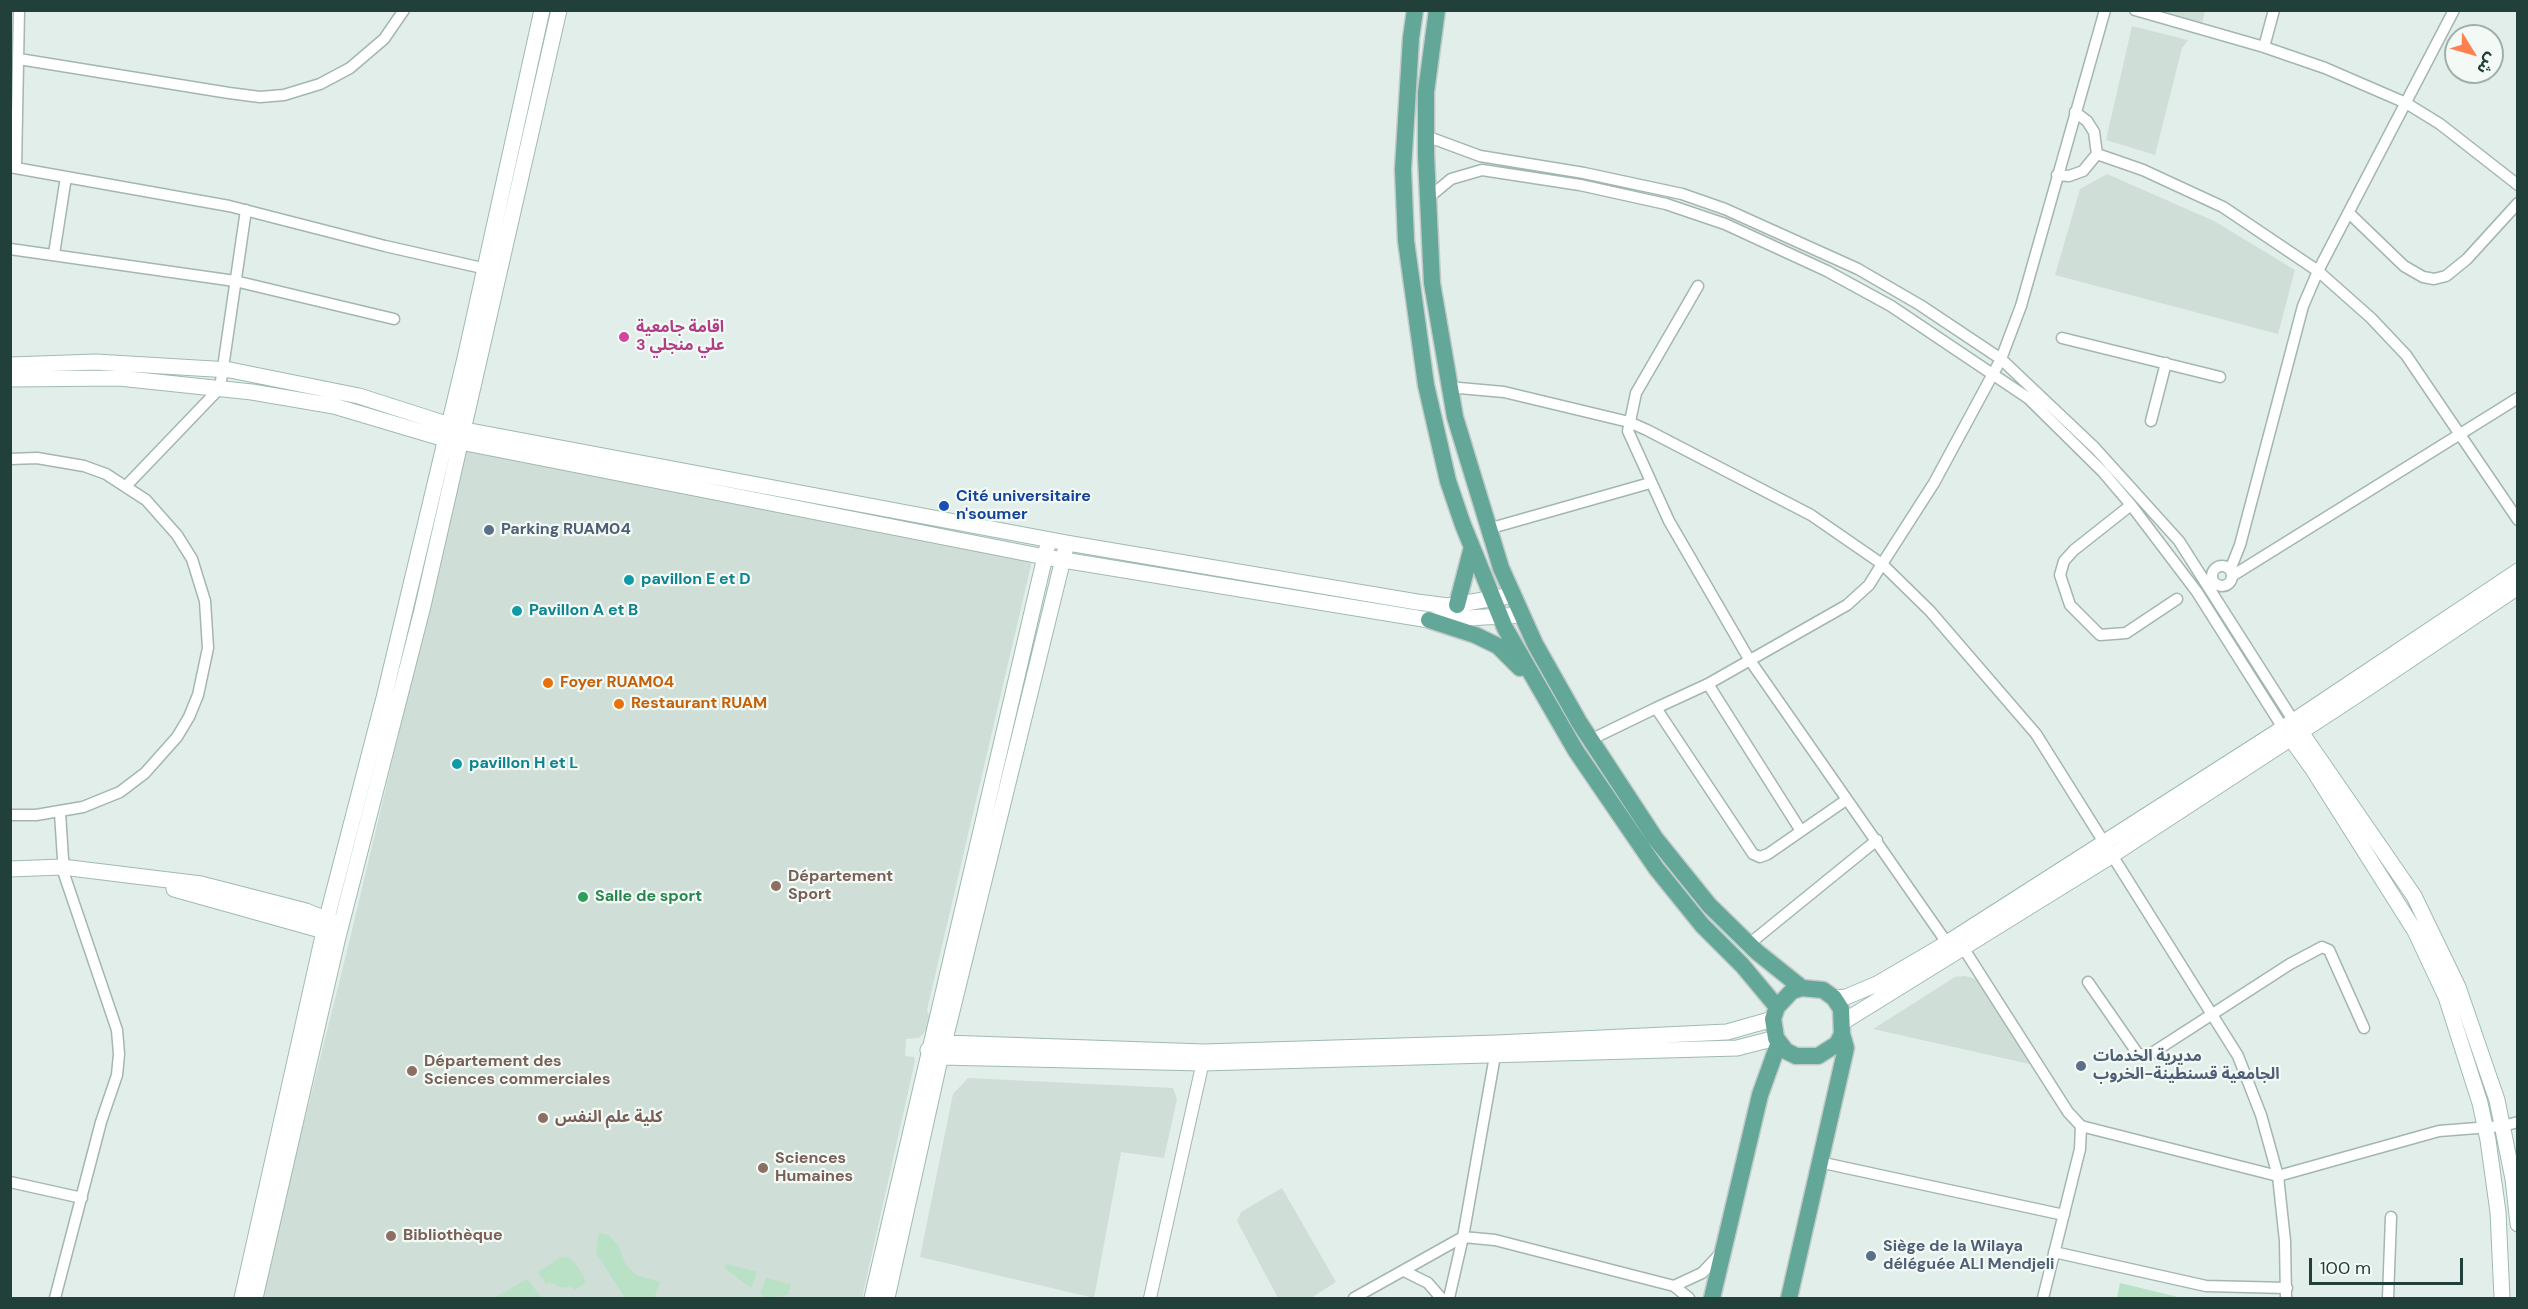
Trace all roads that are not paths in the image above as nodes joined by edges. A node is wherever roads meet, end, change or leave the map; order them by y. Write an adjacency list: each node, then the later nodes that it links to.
1 (20, 10): 12 (street)
2 (404, 10): 12 (street)
3 (542, 10): 29 (main road)
4 (559, 10): 29 (main road)
5 (1415, 10): 58 (main road)
6 (1437, 10): 15 (main road)
7 (2105, 10): 14 (street)
8 (2135, 10): 11 (street)
9 (2274, 10): 11 (street)
10 (2454, 10): 13 (street)
11 (2264, 47): 13 (street)
12 (19, 59): 17 (street)
13 (2406, 103): 21 (street); 26 (street)
14 (2075, 112): 16 (street); 18 (street)
15 (1426, 136): 20 (street); 23 (main road)
16 (2097, 154): 18 (street); 30 (street)
17 (13, 168): 19 (street)
18 (2057, 175): 35 (street)
19 (66, 177): 25 (street); 28 (street)
20 (1617, 180): 22 (street); 35 (street)
21 (2517, 185)
22 (1614, 193): 23 (street); 39 (street)
23 (1427, 200): 42 (main road)
24 (2517, 203): 26 (street)
25 (246, 210): 29 (street); 31 (street)
26 (2349, 213): 30 (street)
27 (10, 249): 28 (street)
28 (54, 255): 31 (street)
29 (493, 271): 47 (main road); 49 (main road)
30 (2318, 271): 48 (street); 64 (street)
31 (235, 281): 33 (street); 38 (street)
32 (1698, 286): 46 (street)
33 (394, 319)
34 (2062, 338): 36 (street)
35 (2001, 359): 39 (street); 65 (street)
36 (2166, 363): 40 (street); 45 (street)
37 (10, 365): 38 (main road)
38 (221, 369): 43 (street); 47 (main road)
39 (1994, 374): 53 (street); 61 (street)
40 (2220, 377)
41 (10, 379): 43 (main road)
42 (1448, 387): 46 (street); 55 (main road)
43 (220, 388): 47 (main road); 52 (street)
44 (2517, 398): 48 (street)
45 (2151, 421)
46 (1629, 422): 51 (street); 61 (street)
47 (447, 432): 49 (main road); 91 (main road)
48 (2460, 435): 54 (street); 64 (street)
49 (463, 436): 56 (main road); 59 (main road); 92 (main road)
50 (10, 459): 52 (street)
51 (1650, 483): 55 (street); 76 (street)
52 (126, 486): 83 (street)
53 (2131, 505): 68 (street); 71 (street)
54 (2517, 520)
55 (1488, 528): 69 (main road)
56 (1048, 539): 57 (main road); 59 (main road)
57 (1067, 543): 60 (main road); 63 (main road)
58 (1472, 547): 70 (main road); 72 (main road)
59 (1044, 557): 60 (main road); 105 (main road)
60 (1063, 560): 67 (main road); 105 (main road)
61 (1882, 564): 76 (street); 87 (street)
62 (2517, 571): 80 (main road)
63 (1246, 573): 67 (main road); 72 (main road)
64 (2231, 573): 65 (street); 65 (street)
65 (2210, 584): 68 (street); 80 (street)
66 (2517, 587): 80 (main road)
67 (1244, 590): 75 (main road)
68 (2197, 592): 80 (street)
69 (1513, 595): 70 (main road); 73 (main road)
70 (1491, 599): 72 (main road); 74 (main road)
71 (2177, 599)
72 (1452, 610): 74 (main road); 75 (main road)
73 (1522, 615): 74 (main road); 81 (main road)
74 (1500, 617): 77 (main road)
75 (1430, 620): 77 (main road)
76 (1749, 659): 78 (street); 82 (street)
77 (1533, 680): 99 (main road)
78 (1708, 684): 79 (street); 85 (street)
79 (1656, 708): 81 (street); 85 (street)
80 (2292, 730): 87 (main road); 107 (main road); 109 (main road)
81 (1590, 740): 94 (main road)
82 (1846, 800): 85 (street); 86 (street)
83 (60, 813): 84 (street); 89 (street)
84 (10, 814)
85 (1801, 831)
86 (1877, 840): 93 (street); 94 (street)
87 (2107, 850): 93 (main road); 95 (main road); 100 (street)
88 (10, 869): 89 (main road)
89 (63, 871): 90 (main road); 91 (main road); 113 (street)
90 (10, 877)
91 (325, 924): 92 (main road); 124 (main road)
92 (340, 927): 125 (main road)
93 (1947, 943): 95 (street); 98 (main road)
94 (1749, 944): 97 (main road)
95 (1964, 949): 101 (main road); 108 (street)
96 (2088, 982): 100 (street)
97 (1802, 988): 98 (main road); 99 (main road)
98 (1834, 998): 101 (main road)
99 (1775, 1013): 103 (main road); 104 (main road)
100 (2211, 1014): 102 (street); 111 (street)
101 (1843, 1028): 103 (main road); 110 (main road)
102 (2364, 1028)
103 (1777, 1040): 104 (main road); 118 (main road)
104 (1496, 1049): 106 (main road); 117 (street)
105 (938, 1050): 106 (main road); 126 (main road); 127 (main road)
106 (1204, 1058): 128 (street)
107 (2510, 1124): 109 (street); 116 (main road)
108 (2081, 1126): 111 (street); 114 (street)
109 (2484, 1127): 111 (street); 137 (main road)
110 (1819, 1162): 114 (street); 134 (main road)
111 (2278, 1176): 122 (street)
112 (10, 1182): 113 (street)
113 (81, 1198): 123 (street)
114 (2064, 1215): 119 (street)
115 (2391, 1216): 136 (street)
116 (2517, 1224)
117 (1463, 1237): 120 (street); 121 (street); 131 (street)
118 (1725, 1248): 121 (street); 133 (main road)
119 (2055, 1252): 122 (street); 135 (street)
120 (1404, 1271): 129 (street); 130 (street)
121 (1674, 1286): 132 (street)
122 (2287, 1293)
123 (56, 1299)
124 (242, 1299)
125 (255, 1299)
126 (872, 1299)
127 (887, 1299)
128 (1150, 1299)
129 (1354, 1299)
130 (1441, 1299)
131 (1449, 1299)
132 (1689, 1299)
133 (1712, 1299)
134 (1789, 1299)
135 (2043, 1299)
136 (2388, 1299)
137 (2502, 1299)

